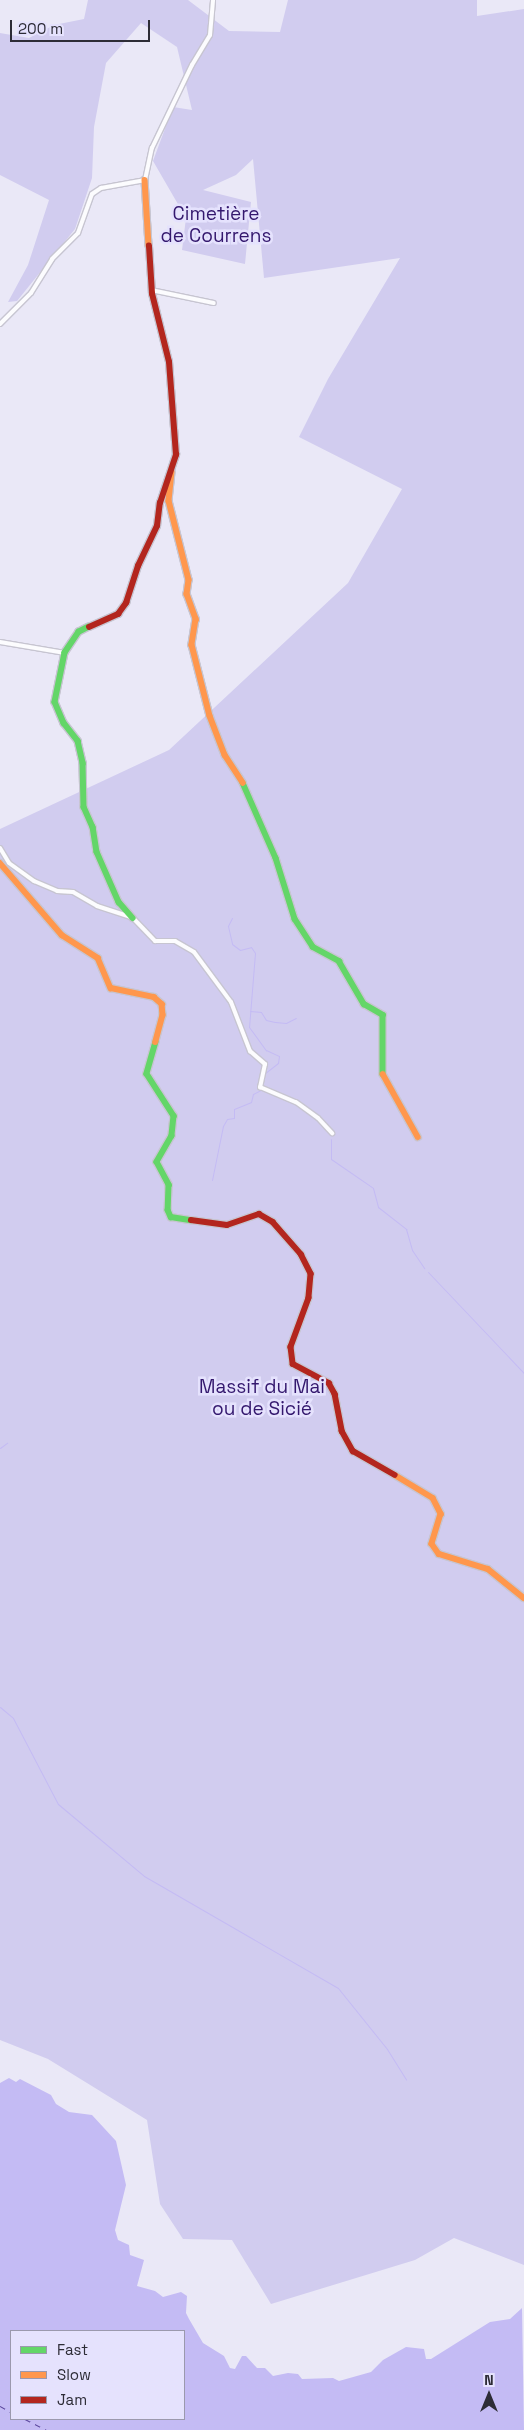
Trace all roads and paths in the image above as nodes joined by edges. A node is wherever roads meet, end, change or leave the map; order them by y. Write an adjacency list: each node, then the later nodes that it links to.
1 (213, 0): 2 (street)
2 (145, 180): 3 (street); 5 (street)
3 (151, 290): 4 (street); 6 (street)
4 (214, 303)
5 (0, 324)
6 (172, 467): 8 (street); 13 (street)
7 (0, 642): 8 (street)
8 (65, 653): 11 (street)
9 (0, 848): 11 (street)
10 (0, 863): 14 (street)
11 (133, 918): 12 (street)
12 (332, 1133)
13 (418, 1137)
14 (524, 1598)

